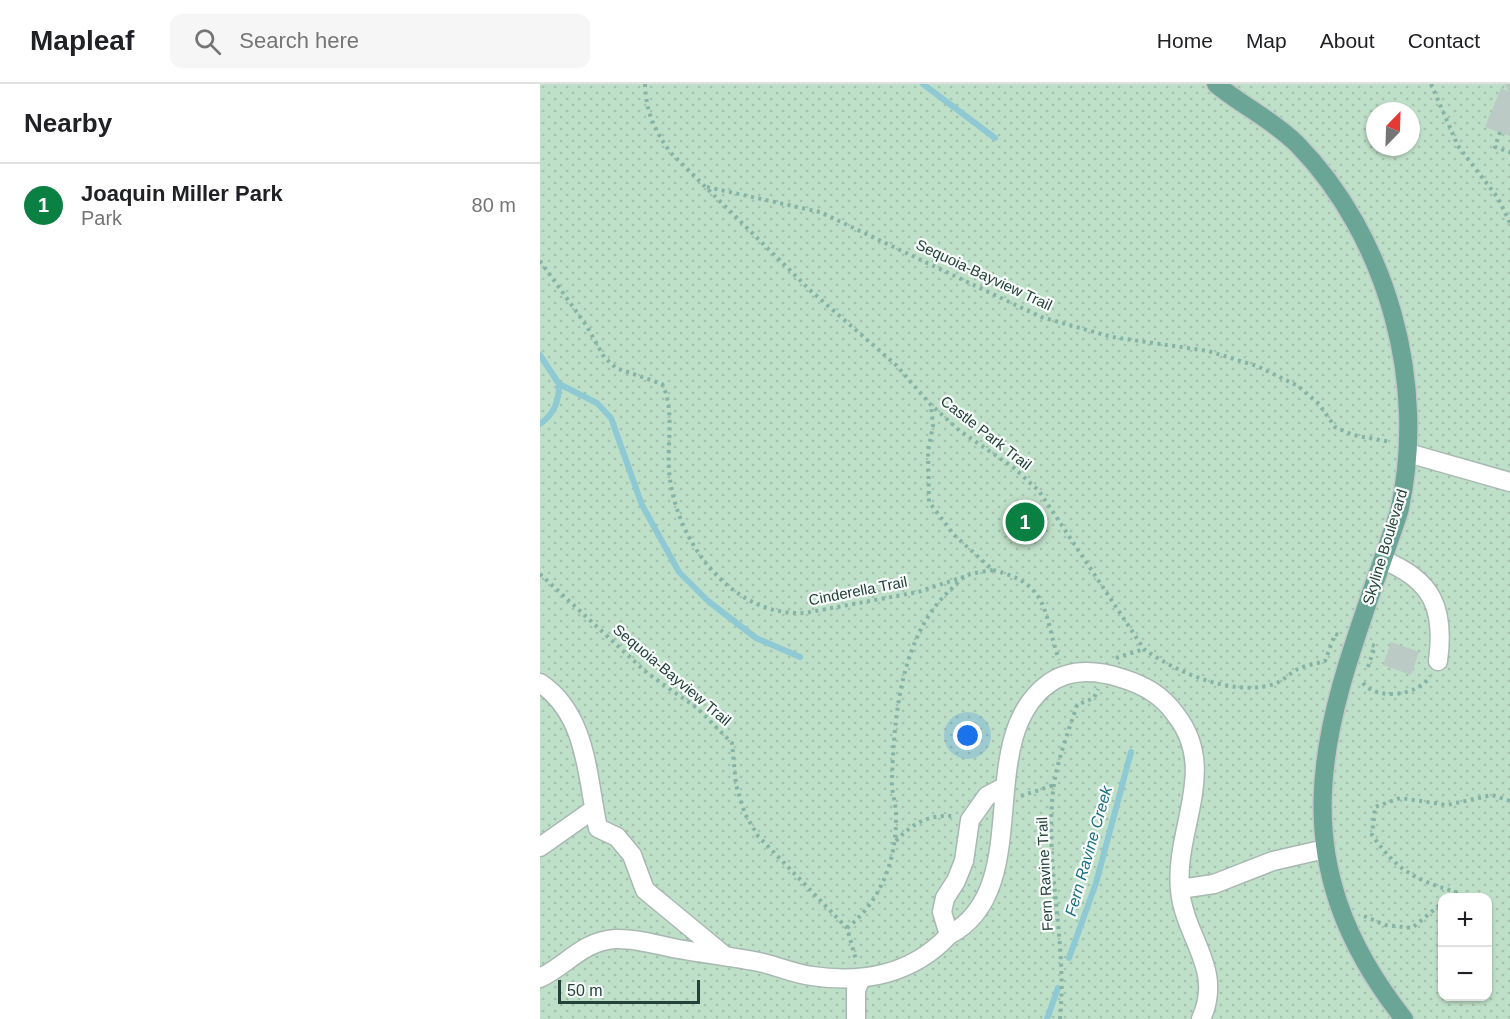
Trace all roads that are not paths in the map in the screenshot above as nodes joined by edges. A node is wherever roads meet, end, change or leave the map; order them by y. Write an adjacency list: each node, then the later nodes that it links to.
1 (1216, 84): 2 (main road, Skyline Boulevard)
2 (1408, 453): 3 (lane); 4 (main road, Skyline Boulevard)
3 (1510, 482)
4 (1383, 560): 5 (lane); 10 (main road, Skyline Boulevard)
5 (1438, 661)
6 (540, 684): 8 (lane)
7 (1005, 793): 11 (lane); 12 (lane); 12 (lane)
8 (594, 809): 9 (lane); 13 (lane)
9 (540, 846)
10 (1325, 849): 11 (lane); 19 (main road, Skyline Boulevard)
11 (1180, 889): 18 (lane)
12 (949, 935): 15 (lane)
13 (725, 956): 14 (lane); 15 (lane)
14 (546, 975): 16 (lane)
15 (861, 978): 17 (lane)
16 (540, 994)
17 (856, 1019)
18 (1201, 1019)
19 (1404, 1019)

